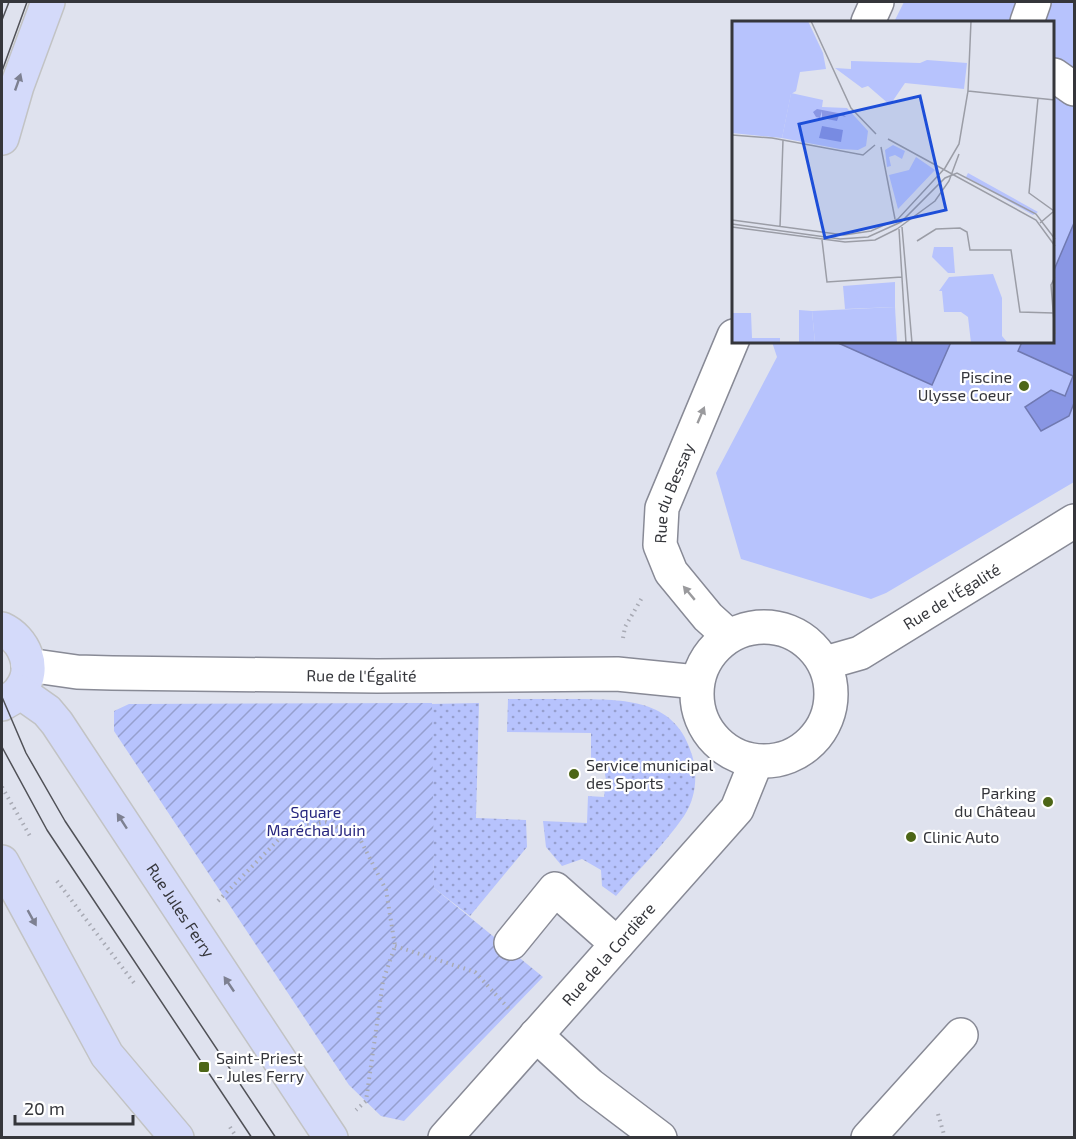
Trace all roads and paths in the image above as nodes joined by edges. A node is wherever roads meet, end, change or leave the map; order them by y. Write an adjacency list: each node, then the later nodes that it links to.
1 (48, 2): 8 (main road, one-way to 1)
2 (877, 2): 4 (street)
3 (1034, 2): 5 (street)
4 (868, 21)
5 (1027, 21)
6 (1055, 76): 7 (street)
7 (1074, 89)
8 (2, 138)
9 (732, 341): 11 (street, Rue du Bessay, one-way to 9)
10 (1074, 521): 14 (street, Rue de l'Égalité)
11 (671, 572): 13 (street, Rue du Bessay, one-way to 11); 15 (path)
12 (2, 627): 17 (main road)
13 (729, 636): 14 (street); 16 (street)
14 (825, 663): 18 (street)
15 (616, 674): 16 (street, Rue de l'Égalité); 17 (street, Rue de l'Égalité)
16 (698, 682): 18 (street)
17 (16, 687): 23 (main road, Rue Jules Ferry, one-way to 17)
18 (756, 762): 25 (street, Rue de la Cordière)
19 (2, 787): 20 (path)
20 (36, 846)
21 (2, 862): 32 (main road, one-way to 32)
22 (54, 876): 27 (path)
23 (188, 921): 26 (path); 31 (main road, Rue Jules Ferry, one-way to 23)
24 (511, 943): 25 (street)
25 (617, 944): 28 (street, Rue de la Cordière)
26 (395, 946): 28 (path); 31 (path)
27 (134, 983)
28 (536, 1035): 34 (street, Rue de la Cordière); 35 (street)
29 (961, 1035): 36 (street)
30 (230, 1127): 33 (path)
31 (330, 1136)
32 (177, 1137)
33 (237, 1137)
34 (445, 1137)
35 (660, 1137)
36 (868, 1137)

